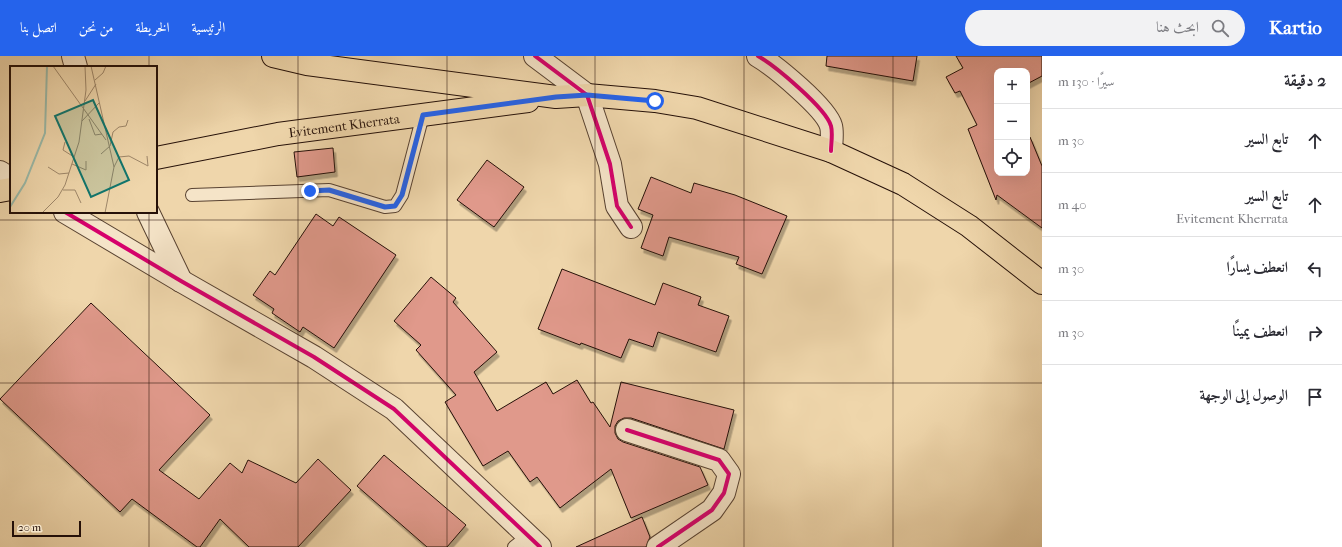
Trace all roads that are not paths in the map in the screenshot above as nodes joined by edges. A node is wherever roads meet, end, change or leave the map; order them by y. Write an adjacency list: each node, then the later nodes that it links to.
1 (73, 56): 5 (street)
2 (273, 56): 7 (main road)
3 (535, 56): 6 (street)
4 (758, 56): 9 (street)
5 (76, 66)
6 (587, 95): 7 (main road); 9 (main road); 18 (street)
7 (556, 97): 8 (main road, Evitement Kherrata)
8 (423, 115): 10 (main road, Evitement Kherrata); 15 (lane)
9 (831, 151): 20 (main road)
10 (157, 158)
11 (0, 172): 12 (street)
12 (10, 178)
13 (10, 189): 14 (main road)
14 (0, 192)
15 (192, 195)
16 (67, 213): 19 (street)
17 (148, 213): 19 (street)
18 (631, 227)
19 (181, 282): 22 (street)
20 (1042, 283)
21 (627, 430): 23 (street)
22 (527, 543)
23 (658, 547)

